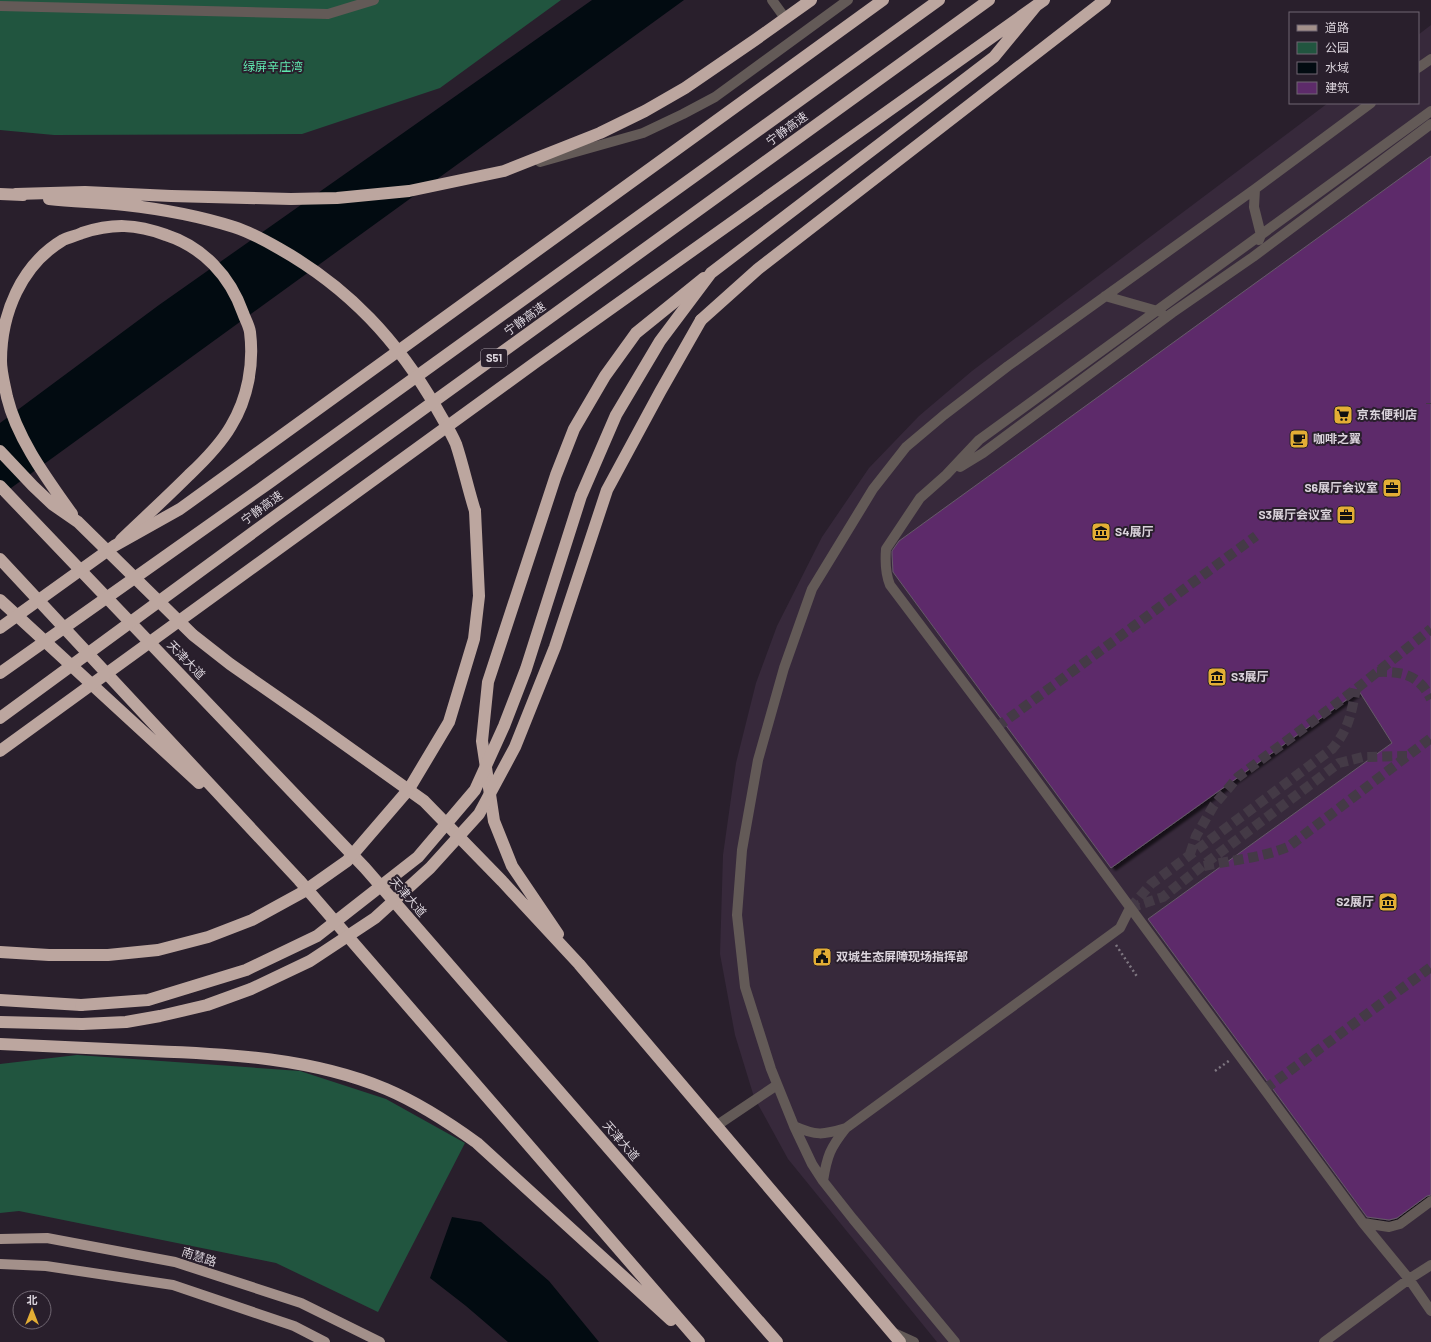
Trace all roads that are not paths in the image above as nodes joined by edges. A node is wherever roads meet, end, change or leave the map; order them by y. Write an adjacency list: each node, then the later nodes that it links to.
1 (374, 0): 10 (street)
2 (772, 0): 11 (street)
3 (811, 0): 11 (highway)
4 (848, 0): 17 (street)
5 (883, 0): 31 (highway, bridge)
6 (939, 0): 35 (highway, 宁静高速 / S51, bridge)
7 (989, 0): 36 (highway, 宁静高速 / S51, bridge)
8 (1105, 0): 43 (highway, bridge)
9 (1040, 3): 23 (highway, bridge); 37 (highway, bridge)
10 (0, 6)
11 (785, 18): 17 (highway)
12 (1431, 59): 13 (street)
13 (1419, 67)
14 (1370, 104): 18 (street)
15 (1431, 111): 21 (street)
16 (1431, 124): 22 (street)
17 (504, 171): 20 (highway)
18 (1255, 189): 21 (street); 24 (street)
19 (0, 194): 20 (highway)
20 (16, 194): 40 (highway, bridge)
21 (1260, 235): 22 (street); 25 (street)
22 (1252, 257): 26 (street)
23 (711, 273): 41 (highway, bridge); 42 (highway, bridge)
24 (1105, 296): 25 (street); 45 (street)
25 (1157, 312): 26 (street); 28 (street)
26 (1172, 313): 28 (street)
27 (0, 451): 30 (highway)
28 (946, 476): 39 (street)
29 (0, 486): 63 (highway, 天津大道)
30 (78, 522): 31 (highway, bridge); 41 (highway)
31 (114, 546): 34 (highway, bridge)
32 (0, 560): 38 (highway)
33 (0, 600): 38 (highway)
34 (0, 628)
35 (0, 673)
36 (0, 718)
37 (0, 751)
38 (256, 834): 62 (highway)
39 (1130, 908): 48 (street); 52 (street)
40 (0, 952)
41 (579, 964): 46 (highway)
42 (0, 1000)
43 (0, 1022)
44 (0, 1044): 61 (highway)
45 (777, 1085): 46 (street); 47 (street)
46 (716, 1126): 58 (highway)
47 (794, 1126): 48 (street); 49 (street)
48 (846, 1128): 49 (street)
49 (823, 1181): 66 (street)
50 (1431, 1201): 51 (street)
51 (1426, 1207): 52 (street)
52 (1363, 1222): 56 (street)
53 (0, 1239): 60 (main road, 南慧路)
54 (0, 1264): 59 (main road)
55 (1431, 1265): 56 (street)
56 (1409, 1279): 57 (street); 67 (street)
57 (1431, 1311)
58 (890, 1331): 64 (highway); 65 (street)
59 (325, 1342)
60 (380, 1342)
61 (696, 1342)
62 (699, 1342)
63 (777, 1342)
64 (900, 1342)
65 (914, 1342)
66 (955, 1342)
67 (1324, 1342)

